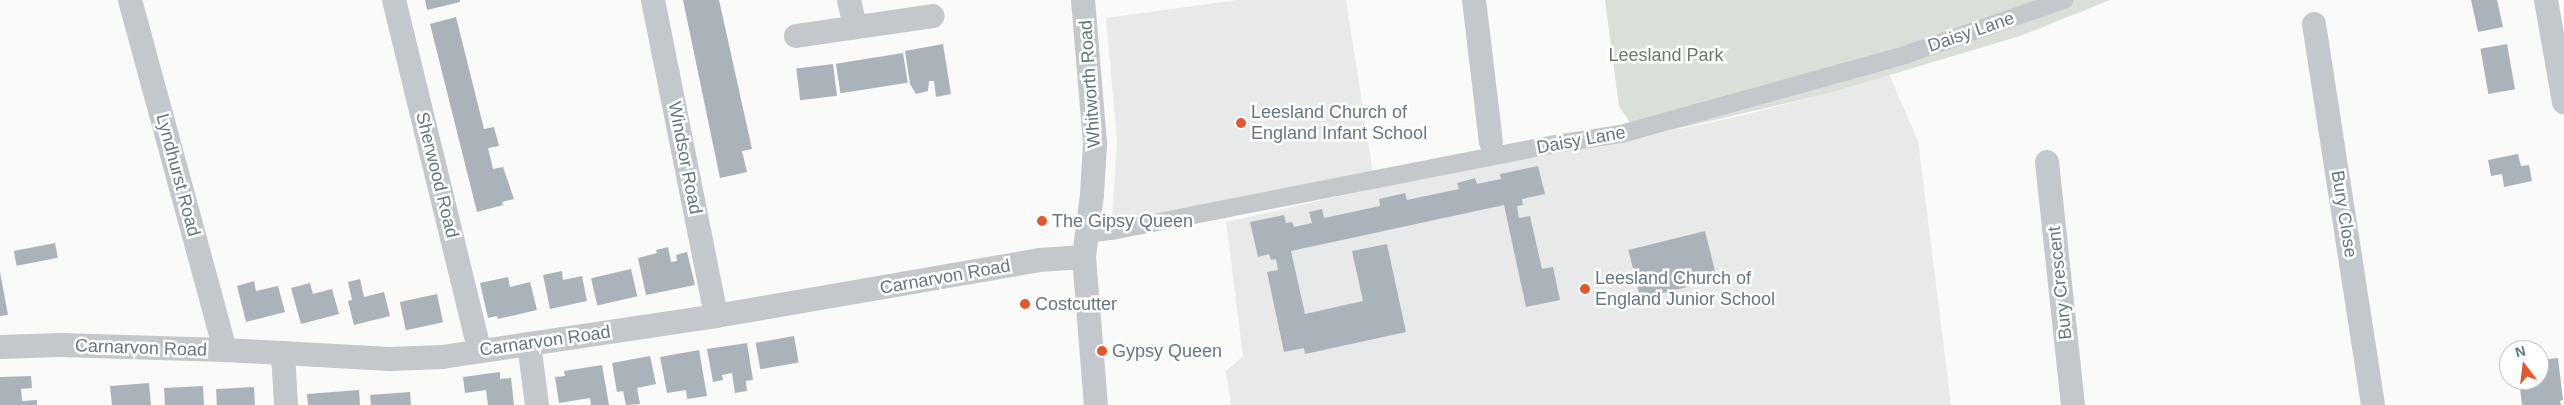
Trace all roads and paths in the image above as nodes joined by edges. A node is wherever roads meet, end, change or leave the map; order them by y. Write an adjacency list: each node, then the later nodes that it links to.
1 (130, 0): 20 (street, Lyndhurst Road)
2 (394, 0): 21 (street, Sherwood Road)
3 (653, 0): 17 (street, Windsor Road)
4 (849, 0): 11 (street)
5 (1083, 0): 16 (street, Whitworth Road)
6 (1474, 0): 14 (street)
7 (2064, 0): 16 (street, Daisy Lane)
8 (2546, 0): 13 (street)
9 (932, 16): 11 (street)
10 (2314, 24): 27 (street, Bury Close)
11 (855, 27): 12 (street)
12 (796, 36)
13 (2564, 102)
14 (1491, 142)
15 (2047, 162): 26 (street, Bury Crescent)
16 (1085, 245): 17 (street, Carnarvon Road); 25 (street, Whitworth Road)
17 (716, 316): 18 (street, Carnarvon Road)
18 (528, 344): 21 (street, Carnarvon Road); 24 (street)
19 (0, 347): 20 (street, Carnarvon Road)
20 (226, 350): 22 (street, Carnarvon Road)
21 (479, 350): 22 (street, Carnarvon Road)
22 (283, 353): 23 (street)
23 (286, 405)
24 (537, 405)
25 (1096, 405)
26 (2073, 405)
27 (2373, 405)

